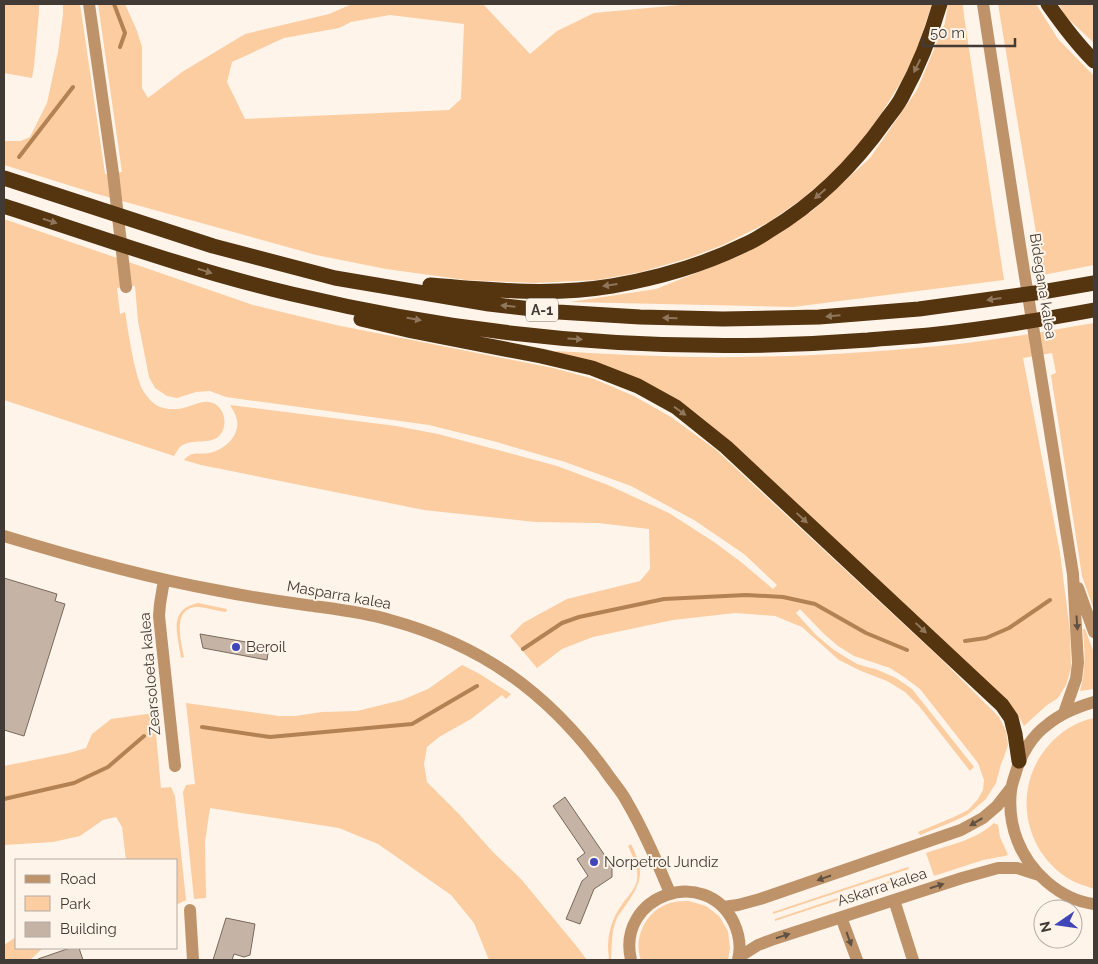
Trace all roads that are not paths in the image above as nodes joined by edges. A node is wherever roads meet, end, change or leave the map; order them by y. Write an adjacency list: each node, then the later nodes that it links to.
1 (89, 4): 10 (street)
2 (940, 4): 8 (highway, one-way to 8)
3 (983, 4): 14 (street, Bidegana kalea)
4 (1048, 4): 5 (highway)
5 (1094, 61)
6 (4, 178): 8 (highway, A-1)
7 (4, 206): 11 (highway, A-1, one-way to 11)
8 (335, 278): 9 (highway, A-1, one-way to 8)
9 (1094, 283)
10 (126, 287)
11 (291, 294): 12 (highway, A-1, one-way to 12); 19 (highway, one-way to 19)
12 (1094, 310)
13 (4, 536): 15 (street, Masparra kalea)
14 (1073, 574): 16 (street, Bidegana kalea); 18 (street, Bidegana kalea, one-way to 18)
15 (164, 580): 20 (street, Zearsoloeta kalea); 23 (street, Masparra kalea)
16 (1094, 632)
17 (1094, 702): 18 (street)
18 (1064, 713): 19 (street)
19 (1019, 761): 21 (street)
20 (175, 766)
21 (1011, 788): 22 (street); 26 (street, Askarra kalea, one-way to 26)
22 (1039, 875): 24 (street, Askarra kalea, one-way to 22); 25 (street)
23 (670, 893): 26 (street); 31 (street)
24 (894, 900): 28 (street, Askarra kalea); 33 (street)
25 (1093, 905)
26 (723, 907): 29 (street)
27 (190, 910): 30 (street)
28 (841, 917): 29 (street, Askarra kalea, one-way to 28); 32 (street, one-way to 32)
29 (738, 958)
30 (193, 960)
31 (631, 960)
32 (858, 960)
33 (913, 960)

